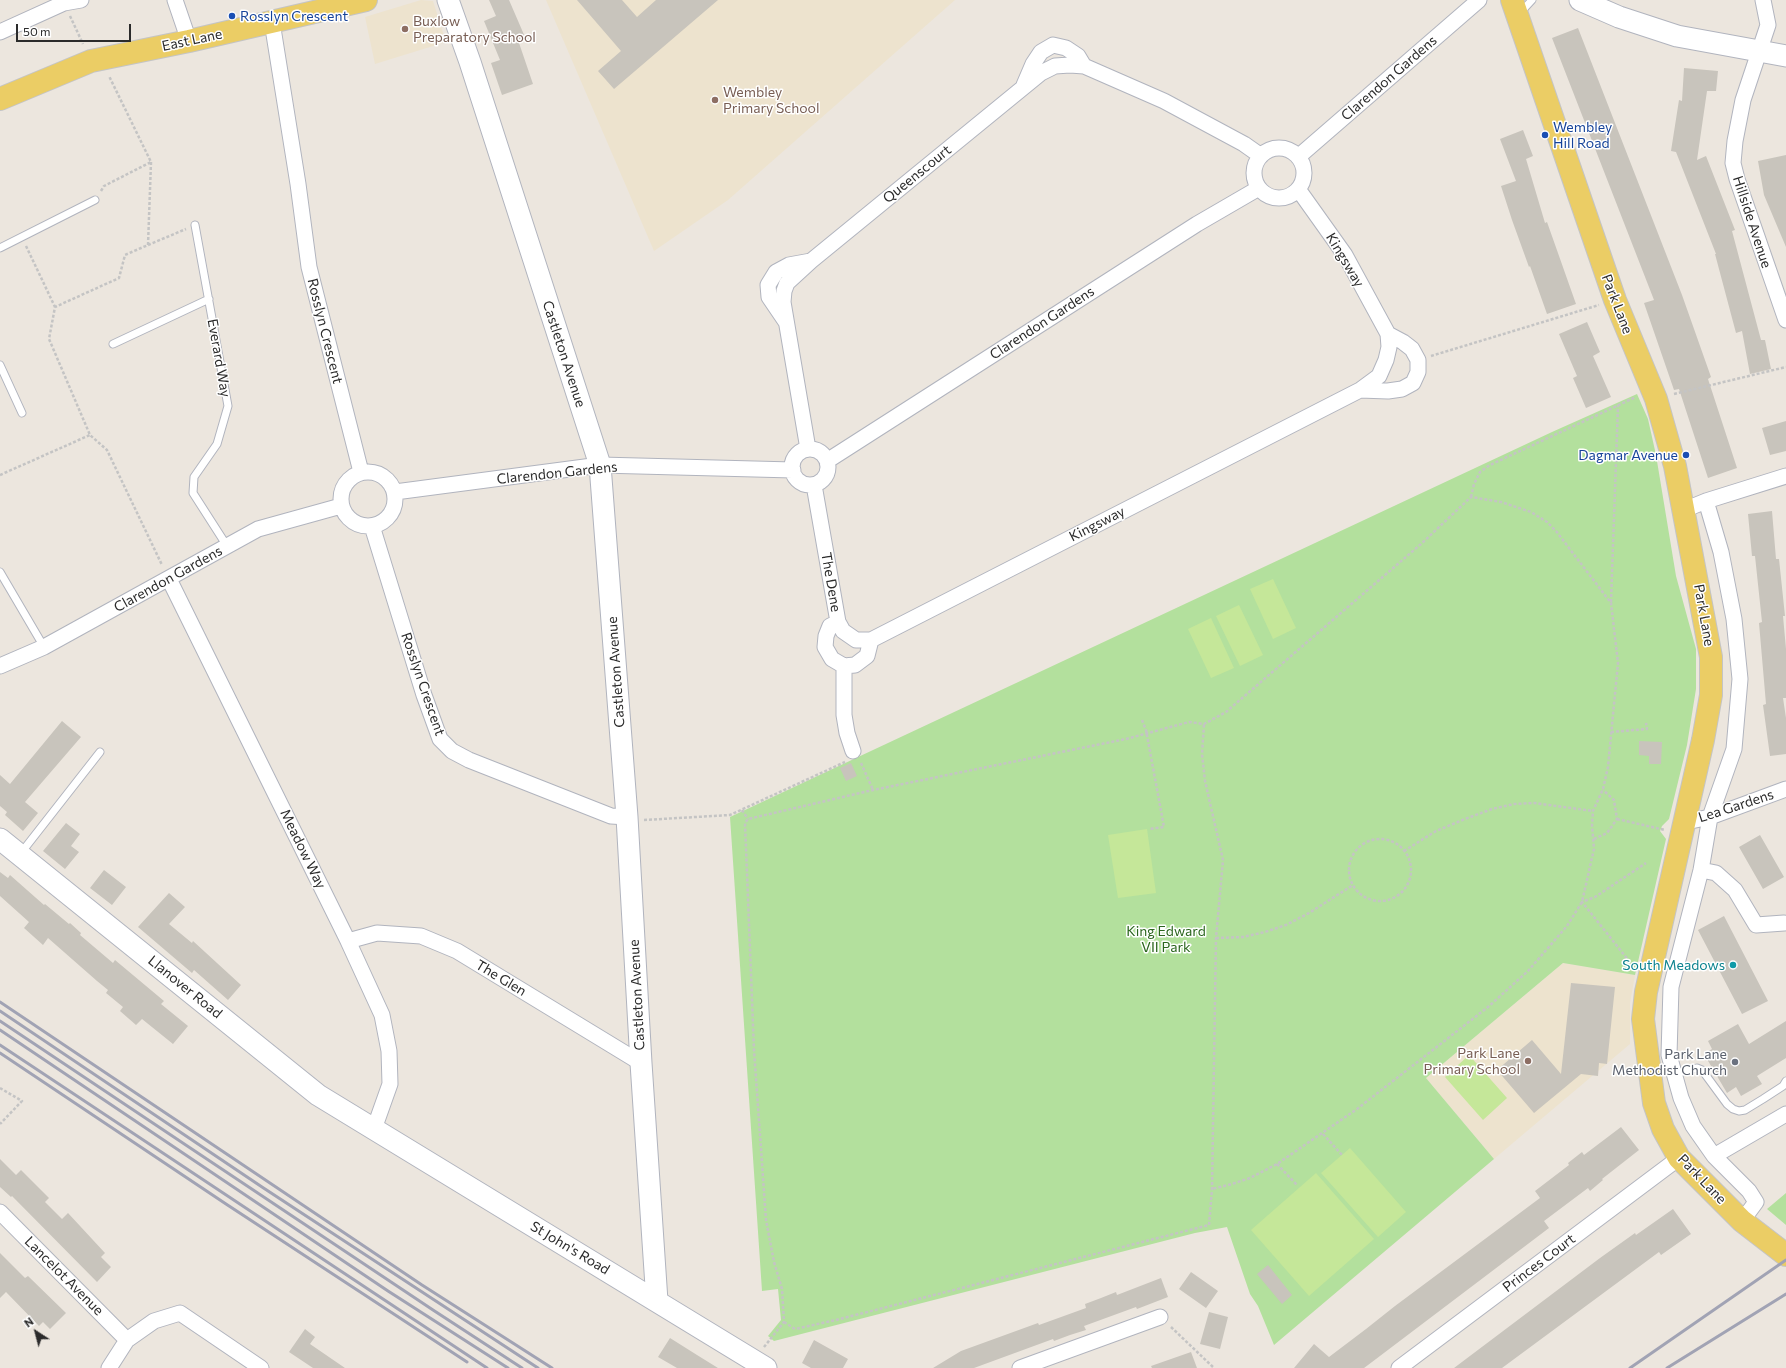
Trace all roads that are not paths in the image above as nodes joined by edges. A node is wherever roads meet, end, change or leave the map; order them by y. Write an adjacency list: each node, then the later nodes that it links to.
1 (81, 0): 8 (street)
2 (175, 0): 12 (street)
3 (366, 0): 10 (main road, East Lane)
4 (448, 0): 34 (street, Castleton Avenue)
5 (1479, 0): 19 (street, Clarendon Gardens)
6 (1580, 0): 13 (street)
7 (1763, 0): 13 (street, Hillside Avenue)
8 (64, 1): 11 (street)
9 (1520, 5): 42 (main road, Park Lane)
10 (272, 22): 12 (main road, East Lane); 36 (street, Rosslyn Crescent)
11 (0, 32)
12 (189, 41): 17 (main road, East Lane)
13 (1759, 51): 14 (street); 26 (street, Hillside Avenue)
14 (1786, 56)
15 (1084, 66): 16 (street, Queenscourt); 16 (street, Queenscourt); 18 (street, Queenscourt)
16 (1023, 87): 32 (street, Queenscourt)
17 (0, 98)
18 (1261, 156): 19 (street); 20 (street)
19 (1298, 157): 21 (street)
20 (1259, 188): 21 (street); 33 (street, Clarendon Gardens)
21 (1298, 189): 27 (street, Kingsway)
22 (95, 200): 24 (lane)
23 (196, 225): 25 (lane, Everard Way)
24 (0, 248)
25 (209, 299): 28 (lane); 44 (lane, Everard Way)
26 (1786, 320)
27 (1388, 334): 30 (street, Kingsway); 30 (street, Kingsway)
28 (113, 344)
29 (0, 365): 31 (lane)
30 (1360, 390): 48 (street, Kingsway)
31 (22, 413)
32 (808, 449): 33 (street); 35 (street)
33 (827, 462): 38 (street)
34 (600, 465): 35 (street, Clarendon Gardens); 39 (street, Clarendon Gardens); 56 (street, Castleton Avenue)
35 (793, 470): 38 (street)
36 (360, 472): 39 (street); 41 (street)
37 (1786, 476): 40 (street)
38 (814, 485): 47 (street, The Dene)
39 (395, 492): 43 (street)
40 (1706, 501): 42 (street); 55 (street, Park Lane)
41 (341, 506): 43 (street); 44 (street, Clarendon Gardens)
42 (1684, 510): 57 (main road, Park Lane)
43 (372, 526): 56 (street, Rosslyn Crescent)
44 (227, 546): 46 (street, Clarendon Gardens)
45 (0, 572): 49 (lane)
46 (169, 579): 49 (street, Clarendon Gardens); 62 (street, Meadow Way)
47 (838, 622): 48 (street); 51 (street, The Dene)
48 (871, 640): 51 (street)
49 (44, 647): 50 (street, Clarendon Gardens)
50 (0, 666)
51 (844, 666): 53 (street)
52 (100, 752): 59 (lane)
53 (855, 753)
54 (1786, 789): 55 (street, Lea Gardens)
55 (1710, 817): 57 (street, Lea Gardens); 60 (street, Park Lane)
56 (627, 819): 63 (street, Castleton Avenue)
57 (1684, 828): 69 (main road, Park Lane)
58 (0, 838): 59 (street, Llanover Road)
59 (20, 854): 67 (street, Llanover Road)
60 (1701, 870): 61 (street); 64 (street, Park Lane)
61 (1784, 923)
62 (348, 941): 63 (street, The Glen); 67 (street, Meadow Way)
63 (641, 1063): 73 (street, Castleton Avenue)
64 (1674, 1074): 65 (lane); 68 (street, Park Lane)
65 (1786, 1081)
66 (1786, 1114): 68 (street)
67 (374, 1129): 73 (street, St John's Road)
68 (1714, 1156): 71 (street, Park Lane)
69 (1678, 1158): 71 (main road, Park Lane); 80 (street, Princes Court)
70 (0, 1212): 75 (street, Lancelot Avenue)
71 (1742, 1221): 72 (main road, Park Lane)
72 (1783, 1253)
73 (657, 1301): 76 (street, St John's Road)
74 (1160, 1317): 79 (street)
75 (127, 1340): 77 (street); 78 (street)
76 (760, 1364)
77 (109, 1368)
78 (261, 1368)
79 (1020, 1368)
80 (1399, 1368)

